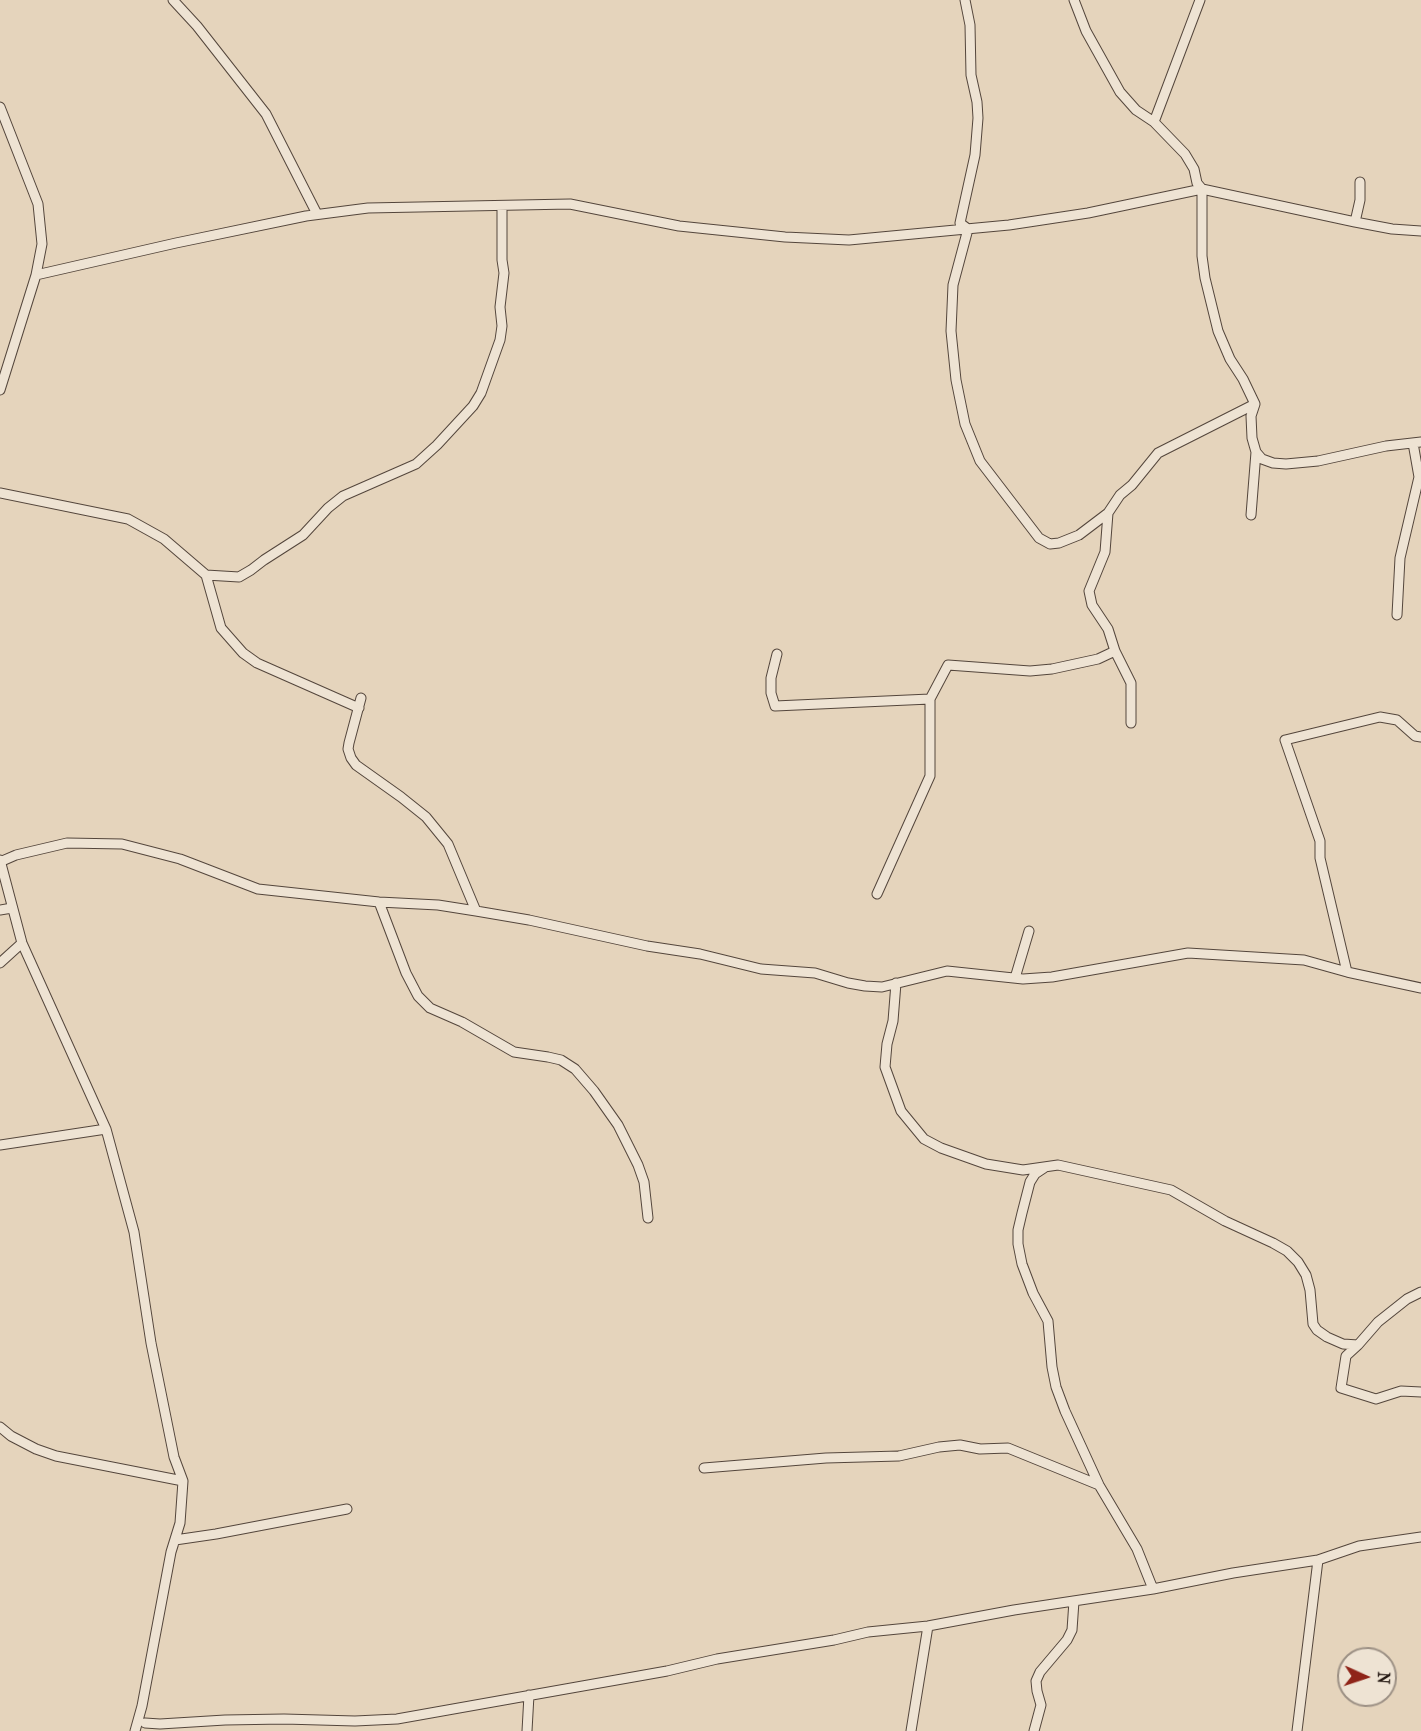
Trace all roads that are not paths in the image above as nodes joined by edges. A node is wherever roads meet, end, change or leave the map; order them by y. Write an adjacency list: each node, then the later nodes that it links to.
1 (173, 0): 10 (street)
2 (965, 0): 12 (street)
3 (1074, 0): 6 (street)
4 (1200, 0): 6 (street)
5 (0, 107): 14 (street)
6 (1154, 122): 8 (street)
7 (1360, 182): 11 (street)
8 (1202, 189): 11 (street); 12 (street); 16 (street)
9 (502, 207): 10 (street); 12 (street); 22 (street)
10 (317, 214): 14 (street)
11 (1355, 222): 13 (street)
12 (968, 229): 20 (street)
13 (1421, 231)
14 (36, 275): 15 (street)
15 (0, 390)
16 (1255, 404): 18 (street); 20 (street)
17 (1417, 442): 18 (street); 23 (street)
18 (1256, 452): 21 (street)
19 (0, 493): 22 (street)
20 (1108, 513): 24 (street)
21 (1251, 515)
22 (206, 575): 34 (street)
23 (1397, 615)
24 (1115, 651): 26 (street); 27 (street)
25 (777, 654): 26 (street)
26 (930, 699): 30 (street)
27 (1131, 723)
28 (1421, 737): 38 (street)
29 (0, 861): 31 (street); 32 (street)
30 (877, 894)
31 (379, 902): 34 (street); 47 (street)
32 (12, 908): 33 (street); 36 (street)
33 (0, 910)
34 (476, 911): 40 (street)
35 (1029, 931): 39 (street)
36 (22, 943): 37 (street); 42 (street)
37 (0, 963)
38 (1347, 972): 39 (street); 41 (street)
39 (1015, 978): 40 (street)
40 (896, 983): 45 (street)
41 (1421, 988)
42 (106, 1129): 43 (street); 53 (street)
43 (0, 1144)
44 (1046, 1167): 45 (street); 46 (street); 49 (street)
45 (1023, 1170): 46 (street)
46 (1035, 1174): 54 (street)
47 (648, 1218)
48 (1421, 1292): 49 (street)
49 (1358, 1345): 50 (street)
50 (1421, 1392)
51 (0, 1427): 53 (street)
52 (704, 1468): 54 (street)
53 (183, 1481): 57 (street)
54 (1099, 1485): 59 (street)
55 (347, 1509): 57 (street)
56 (1421, 1537): 58 (street)
57 (175, 1540): 63 (street)
58 (1318, 1560): 59 (street); 71 (street)
59 (1153, 1589): 60 (street)
60 (1074, 1601): 61 (street); 70 (street)
61 (927, 1626): 62 (street); 69 (street)
62 (529, 1695): 64 (street); 68 (street)
63 (142, 1706): 65 (street); 66 (street)
64 (225, 1720): 65 (street); 67 (street)
65 (145, 1723): 66 (street)
66 (136, 1731)
67 (227, 1731)
68 (527, 1731)
69 (911, 1731)
70 (1034, 1731)
71 (1297, 1731)

